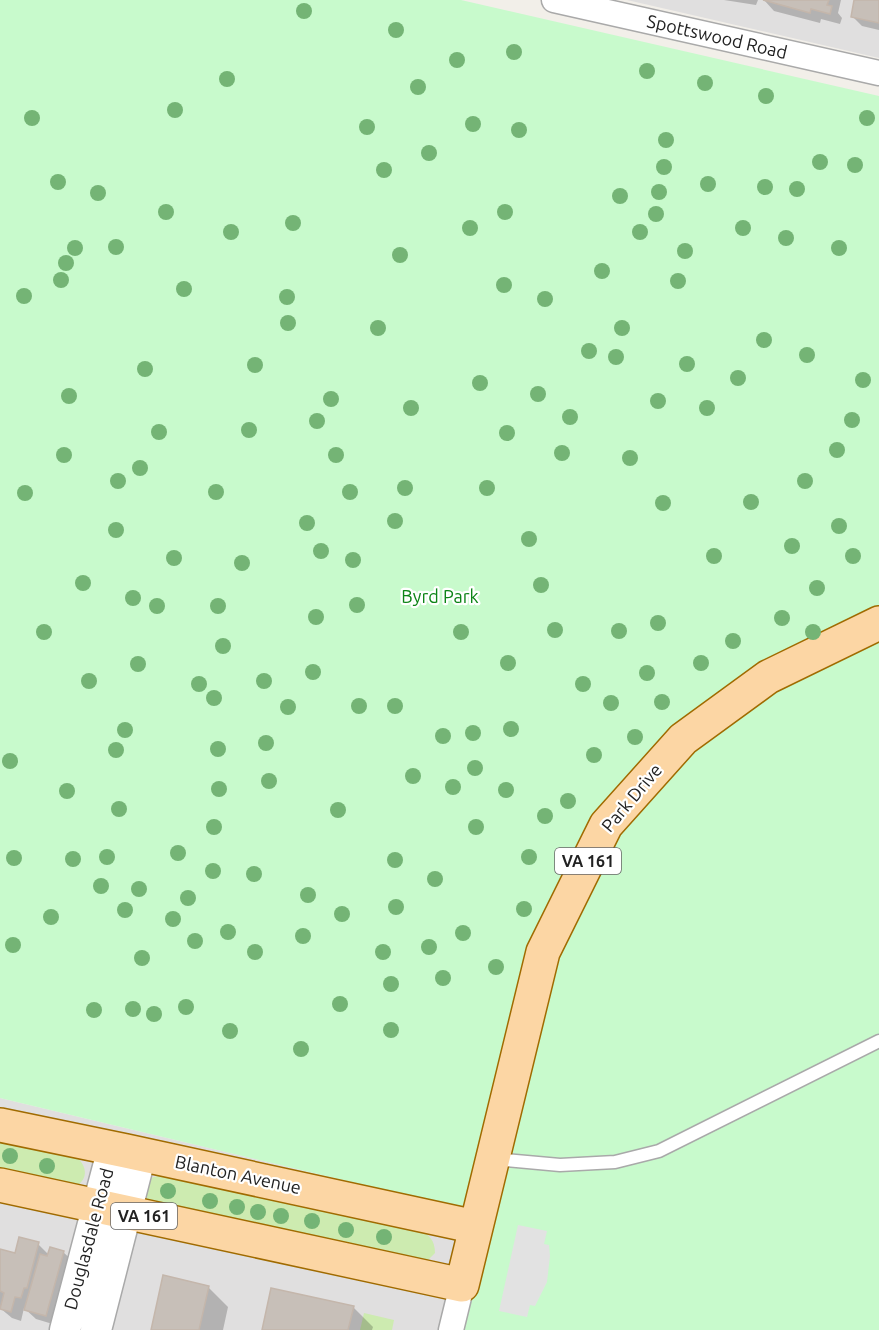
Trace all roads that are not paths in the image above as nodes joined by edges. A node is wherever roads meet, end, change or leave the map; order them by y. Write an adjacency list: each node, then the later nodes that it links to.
1 (554, 0): 2 (street, Spottswood Road)
2 (879, 73)
3 (879, 622): 7 (main road, Park Drive / VA 161)
4 (879, 1041): 7 (lane)
5 (0, 1125): 6 (main road, Blanton Avenue)
6 (127, 1151): 9 (street, Douglasdale Road); 10 (main road, Blanton Avenue)
7 (493, 1159): 10 (main road, Park Drive / VA 161)
8 (0, 1185): 9 (main road, VA 161)
9 (112, 1208): 11 (main road, VA 161); 12 (street, Douglasdale Road); 13 (street, Douglasdale Road)
10 (477, 1227): 11 (main road, Park Drive / VA 161)
11 (462, 1285): 14 (street)
12 (65, 1330)
13 (96, 1330)
14 (451, 1330)

